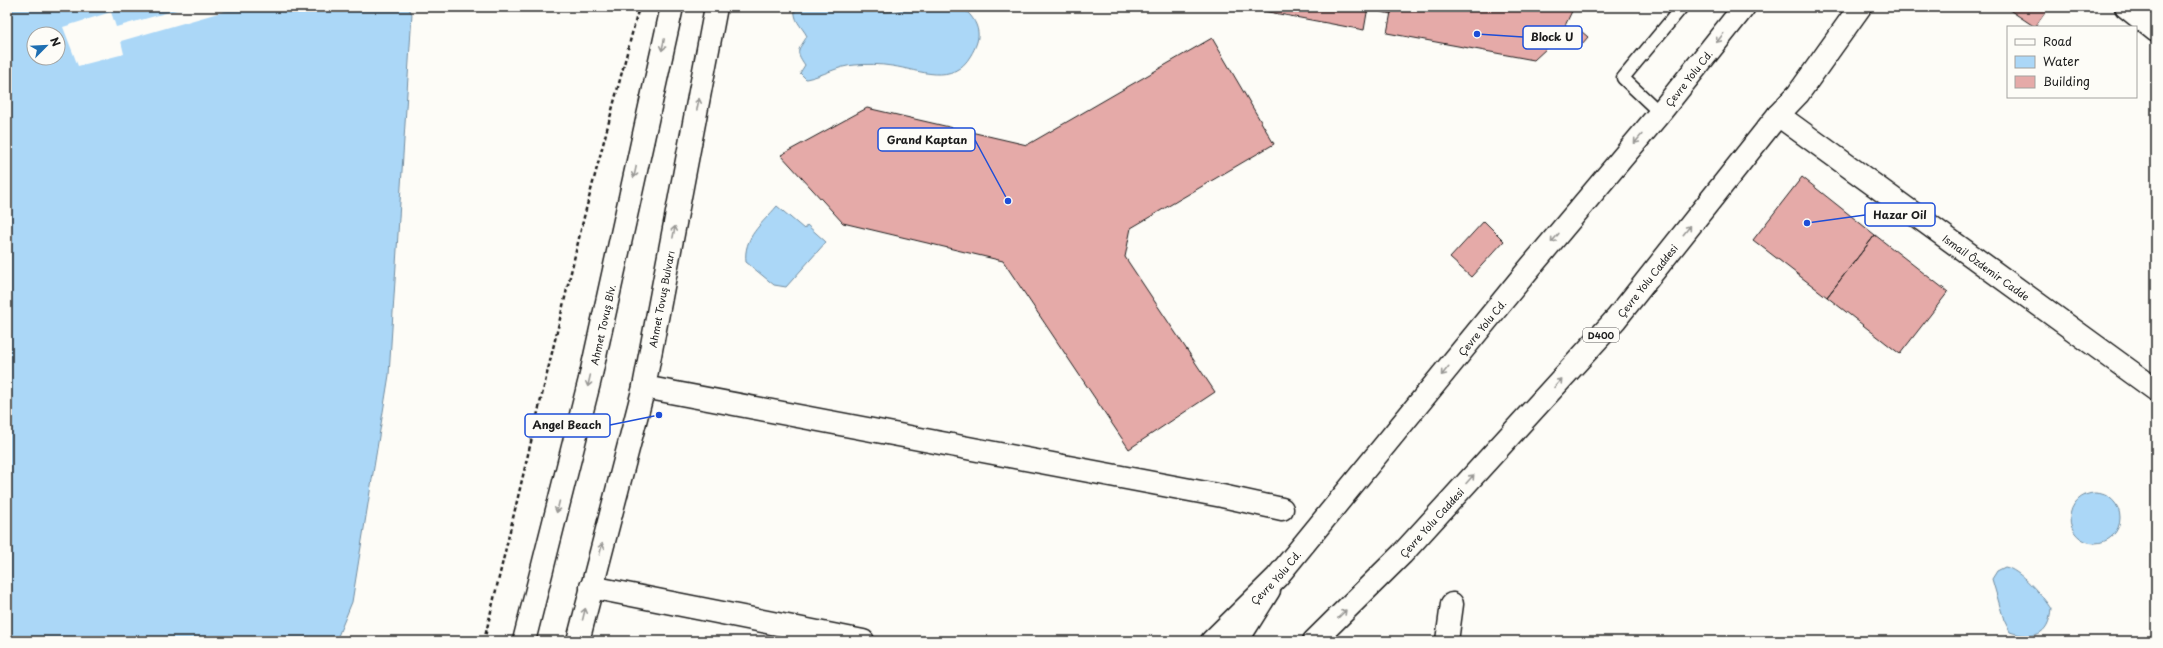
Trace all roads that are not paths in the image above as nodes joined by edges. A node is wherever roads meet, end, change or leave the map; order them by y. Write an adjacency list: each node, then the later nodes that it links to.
1 (672, 7): 16 (main road, Ahmet Tovuş Blv., one-way to 16)
2 (716, 7): 10 (main road, Ahmet Tovuş Bulvarı, one-way to 2)
3 (1682, 7): 8 (lane)
4 (1744, 7): 8 (main road, Çevre Yolu Cd., one-way to 8)
5 (1860, 7): 9 (main road, Çevre Yolu Caddesi / D400)
6 (2126, 7): 7 (main road)
7 (2156, 31)
8 (1660, 113): 13 (main road, Çevre Yolu Cd., one-way to 13)
9 (1778, 115): 11 (main road, Ismail Ôzdemir Cadde); 21 (main road, Çevre Yolu Caddesi / D400, one-way to 9)
10 (644, 387): 12 (main road); 14 (main road, Ahmet Tovuş Bulvarı, one-way to 10)
11 (2156, 390)
12 (1282, 509)
13 (1277, 577): 19 (main road, Çevre Yolu Cd.); 20 (main road)
14 (591, 587): 17 (main road, Ahmet Tovuş Bulvarı, one-way to 14); 18 (main road)
15 (1452, 604): 22 (main road)
16 (524, 641)
17 (578, 641)
18 (863, 641)
19 (1212, 641)
20 (1237, 641)
21 (1314, 641)
22 (1447, 641)

